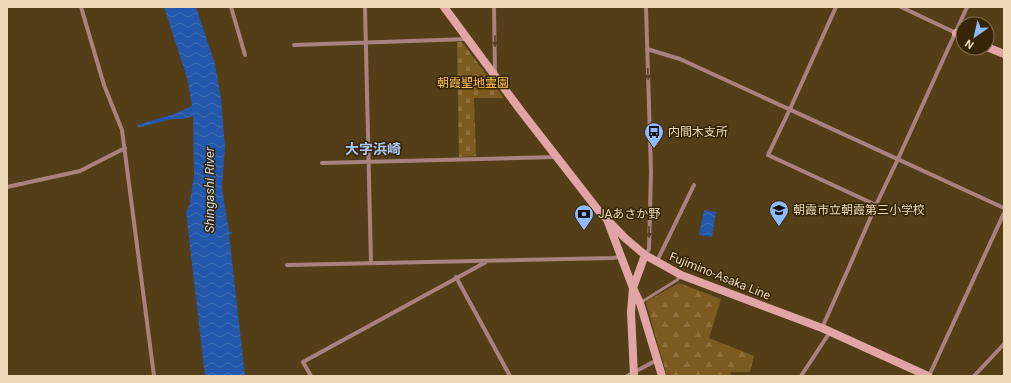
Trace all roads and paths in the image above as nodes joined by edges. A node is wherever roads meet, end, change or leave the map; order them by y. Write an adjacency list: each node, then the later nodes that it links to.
1 (81, 7): 18 (street)
2 (231, 7): 15 (street)
3 (364, 7): 11 (street)
4 (444, 7): 10 (main road, Fujimino-Asaka Line)
5 (494, 7): 16 (street, one-way to 16)
6 (646, 7): 14 (street)
7 (836, 7): 17 (street)
8 (901, 7): 9 (street)
9 (955, 32)
10 (468, 39): 11 (street); 16 (main road, Fujimino-Asaka Line)
11 (366, 42): 13 (street); 21 (street)
12 (955, 42): 20 (street)
13 (294, 45)
14 (647, 49): 17 (street); 29 (street, one-way to 29)
15 (245, 55)
16 (495, 75): 19 (main road, Fujimino-Asaka Line)
17 (790, 109): 20 (street); 25 (street)
18 (125, 148): 24 (street); 44 (street)
19 (556, 157): 21 (street); 28 (main road, Fujimino-Asaka Line)
20 (898, 159): 25 (street); 26 (street)
21 (368, 161): 22 (street); 33 (street)
22 (322, 163)
23 (694, 185): 32 (street)
24 (7, 187)
25 (876, 205): 39 (street)
26 (1004, 208)
27 (1004, 213): 49 (street)
28 (608, 221): 29 (main road, Fujimino-Asaka Line); 30 (main road)
29 (645, 255): 32 (main road, Fujimino-Asaka Line); 37 (main road)
30 (620, 257): 31 (street); 37 (main road)
31 (489, 260): 33 (street); 36 (street)
32 (655, 262): 35 (main road, Fujimino-Asaka Line)
33 (371, 263): 34 (street)
34 (287, 265)
35 (681, 275): 38 (lane); 39 (main road, Fujimino-Asaka Line)
36 (456, 277): 45 (street); 46 (street)
37 (633, 288): 38 (main road); 43 (main road)
38 (640, 303): 42 (main road)
39 (822, 328): 40 (main road, Fujimino-Asaka Line)
40 (830, 332): 48 (street); 49 (main road, Fujimino-Asaka Line)
41 (1004, 344): 50 (street)
42 (657, 360): 43 (street); 47 (main road)
43 (632, 375)
44 (154, 376)
45 (311, 376)
46 (510, 376)
47 (662, 376)
48 (801, 376)
49 (928, 376)
50 (974, 376)

